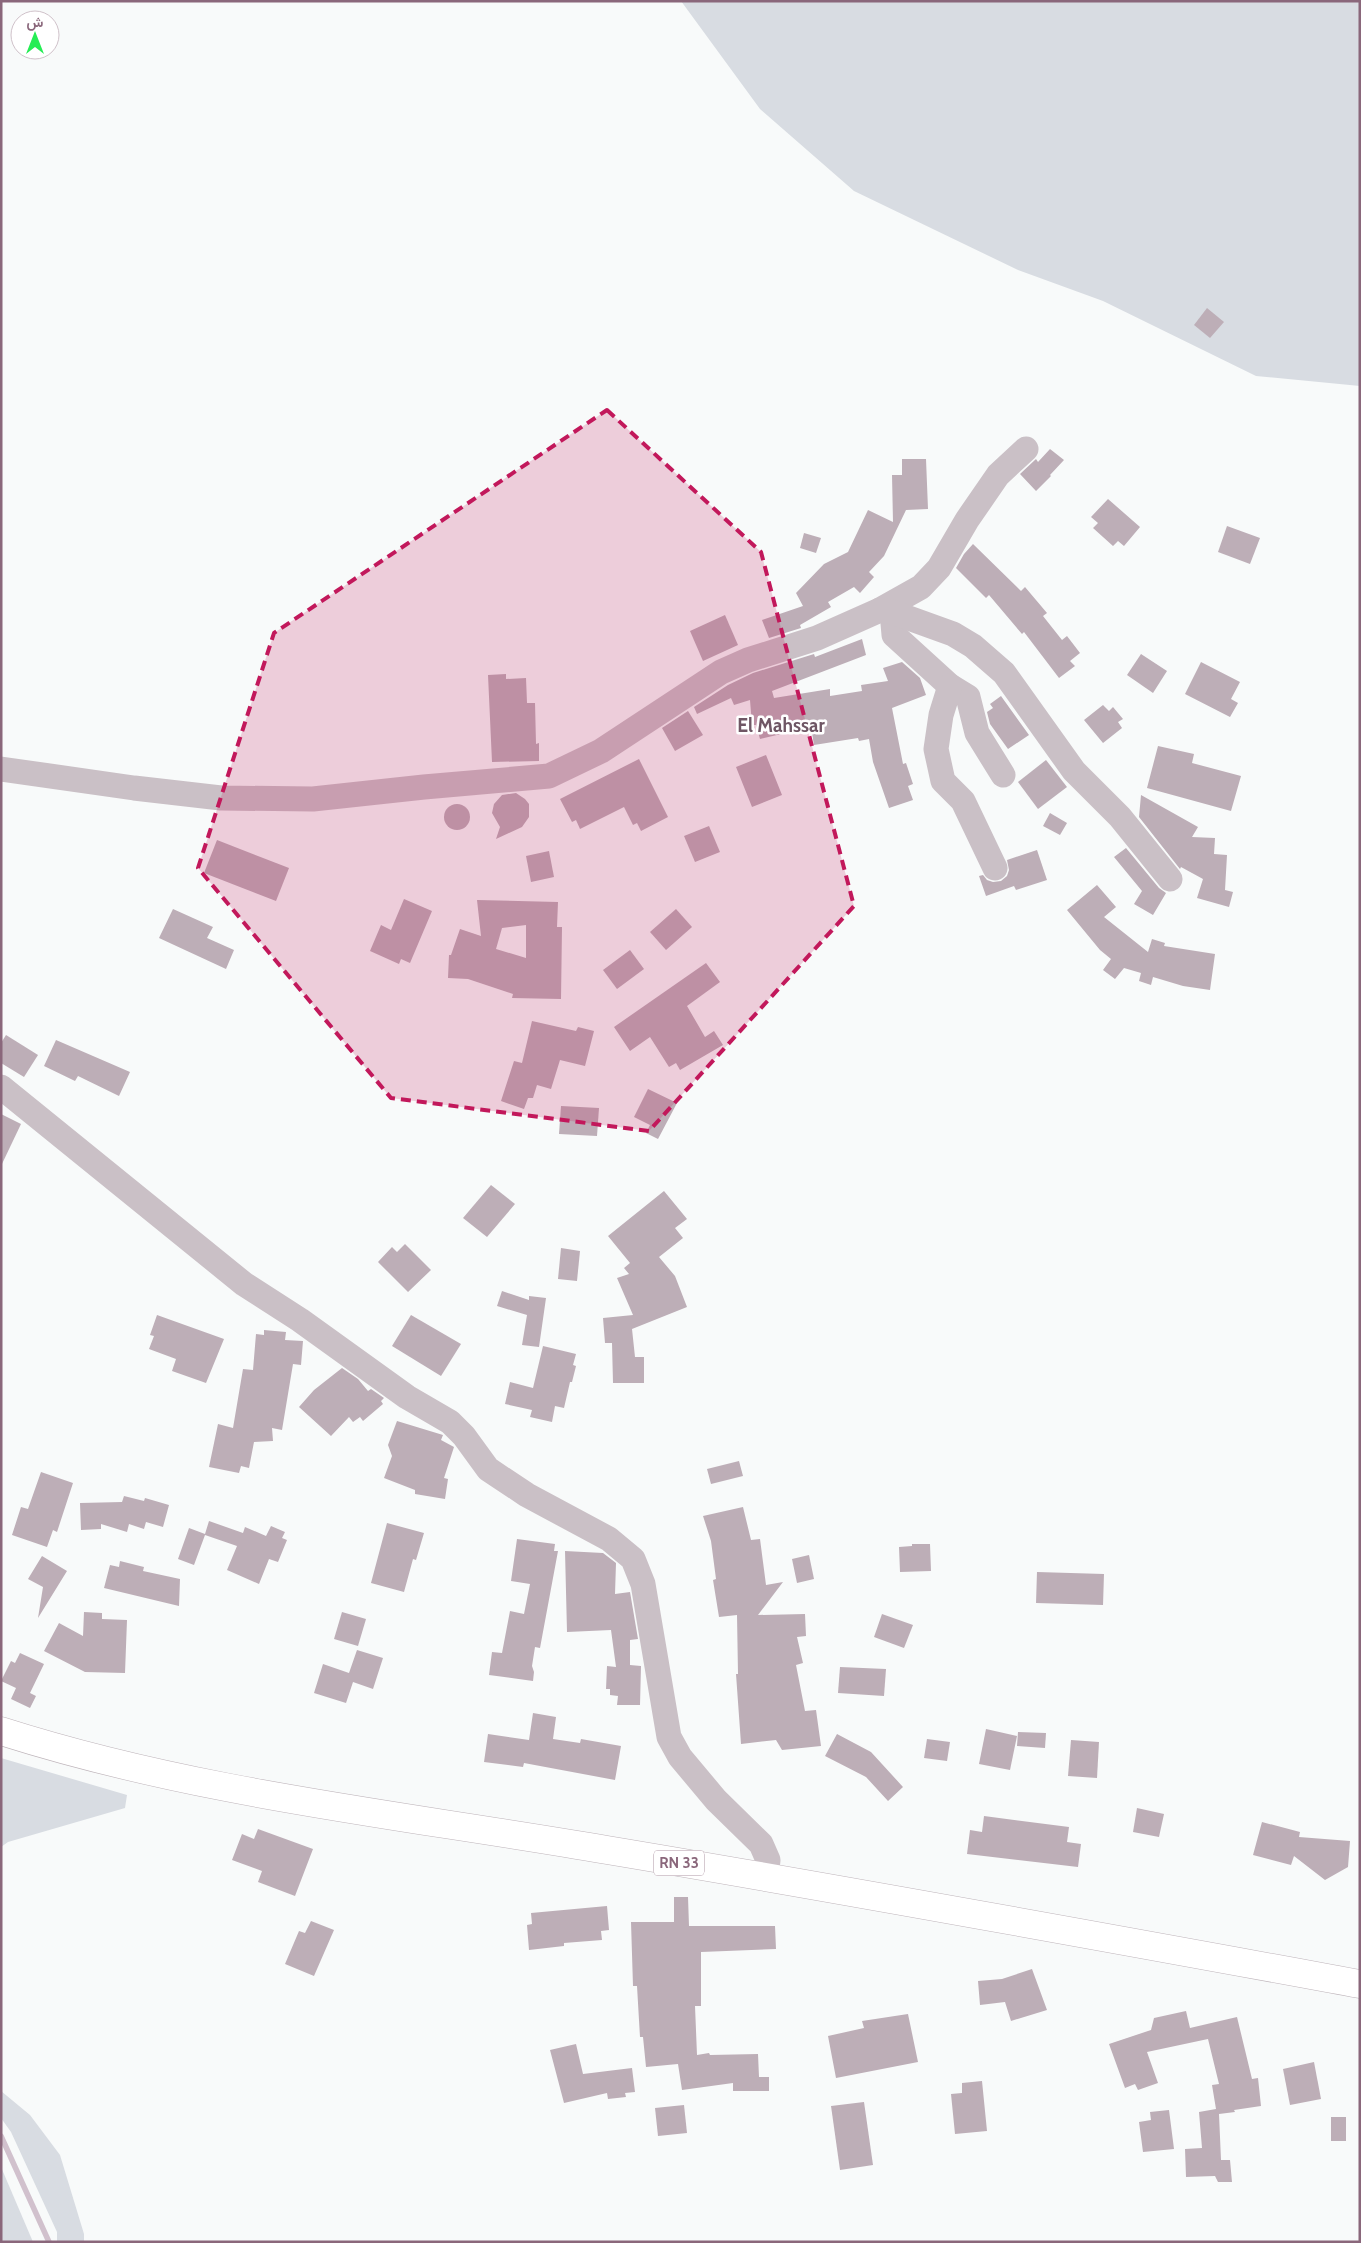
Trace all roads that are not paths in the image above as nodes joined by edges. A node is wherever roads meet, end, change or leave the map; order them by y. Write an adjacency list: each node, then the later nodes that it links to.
1 (1026, 449): 2 (street)
2 (886, 611): 3 (street); 4 (street); 7 (street)
3 (950, 686): 5 (street); 6 (street)
4 (1, 769)
5 (1003, 775)
6 (995, 868)
7 (1170, 879)
8 (1, 1088): 10 (street)
9 (1, 1731): 10 (main road, RN 33)
10 (766, 1878): 11 (main road, RN 33)
11 (1360, 1984)

